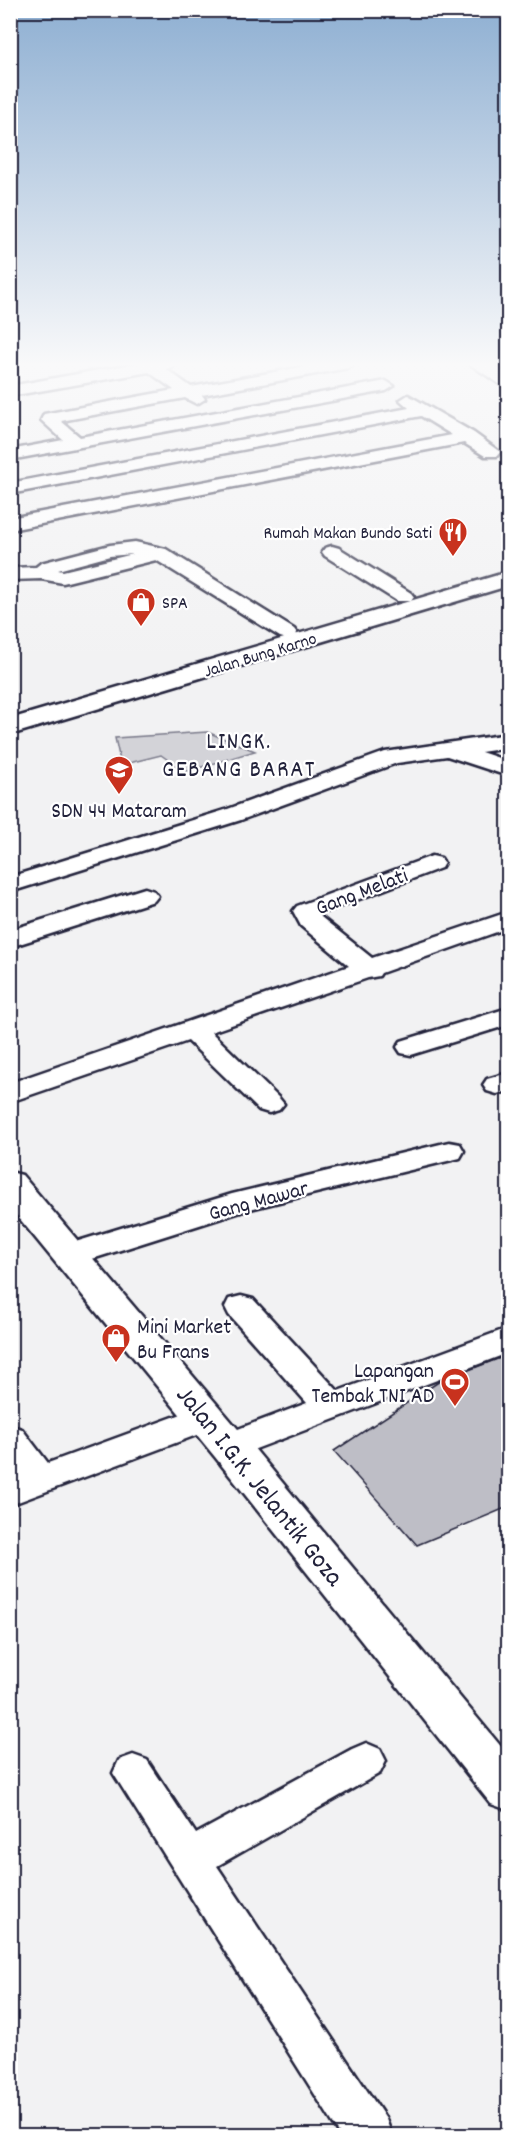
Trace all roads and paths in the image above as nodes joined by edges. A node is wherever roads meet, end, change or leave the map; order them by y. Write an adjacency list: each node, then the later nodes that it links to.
1 (104, 463): 6 (street)
2 (147, 463): 6 (street)
3 (291, 463): 5 (street)
4 (325, 463): 5 (street)
5 (298, 468): 8 (street)
6 (112, 470): 7 (street); 8 (street)
7 (10, 489)
8 (145, 496): 9 (street)
9 (10, 524)
10 (332, 552): 15 (street)
11 (508, 567): 14 (main road)
12 (10, 574): 16 (street)
13 (508, 579): 14 (main road, Jalan Bung Karno)
14 (458, 587): 15 (main road); 17 (main road, Jalan Bung Karno)
15 (405, 597): 16 (main road)
16 (287, 633): 17 (main road)
17 (136, 684): 18 (main road); 19 (main road, Jalan Bung Karno)
18 (10, 714)
19 (10, 728)
20 (508, 741): 21 (street)
21 (445, 751): 22 (street); 24 (street)
22 (508, 769)
23 (432, 863): 28 (street, Gang Melati)
24 (10, 885)
25 (145, 896): 27 (street)
26 (508, 920): 28 (street)
27 (10, 939)
28 (370, 970): 30 (street)
29 (508, 1016): 31 (street)
30 (193, 1030): 32 (street); 33 (street)
31 (411, 1047)
32 (10, 1093)
33 (269, 1104)
34 (450, 1151): 36 (street, Gang Mawar)
35 (10, 1183): 36 (main road, Jalan I.G.K. Jelantik Goza)
36 (70, 1255): 40 (main road, Jalan I.G.K. Jelantik Goza)
37 (241, 1307): 39 (street)
38 (508, 1340): 39 (street)
39 (332, 1407): 40 (street)
40 (218, 1432): 42 (street); 45 (main road, Jalan I.G.K. Jelantik Goza)
41 (10, 1438): 42 (street)
42 (26, 1486)
43 (366, 1761): 46 (street)
44 (133, 1773): 46 (street)
45 (508, 1789)
46 (189, 1860): 47 (street)
47 (369, 2136)

